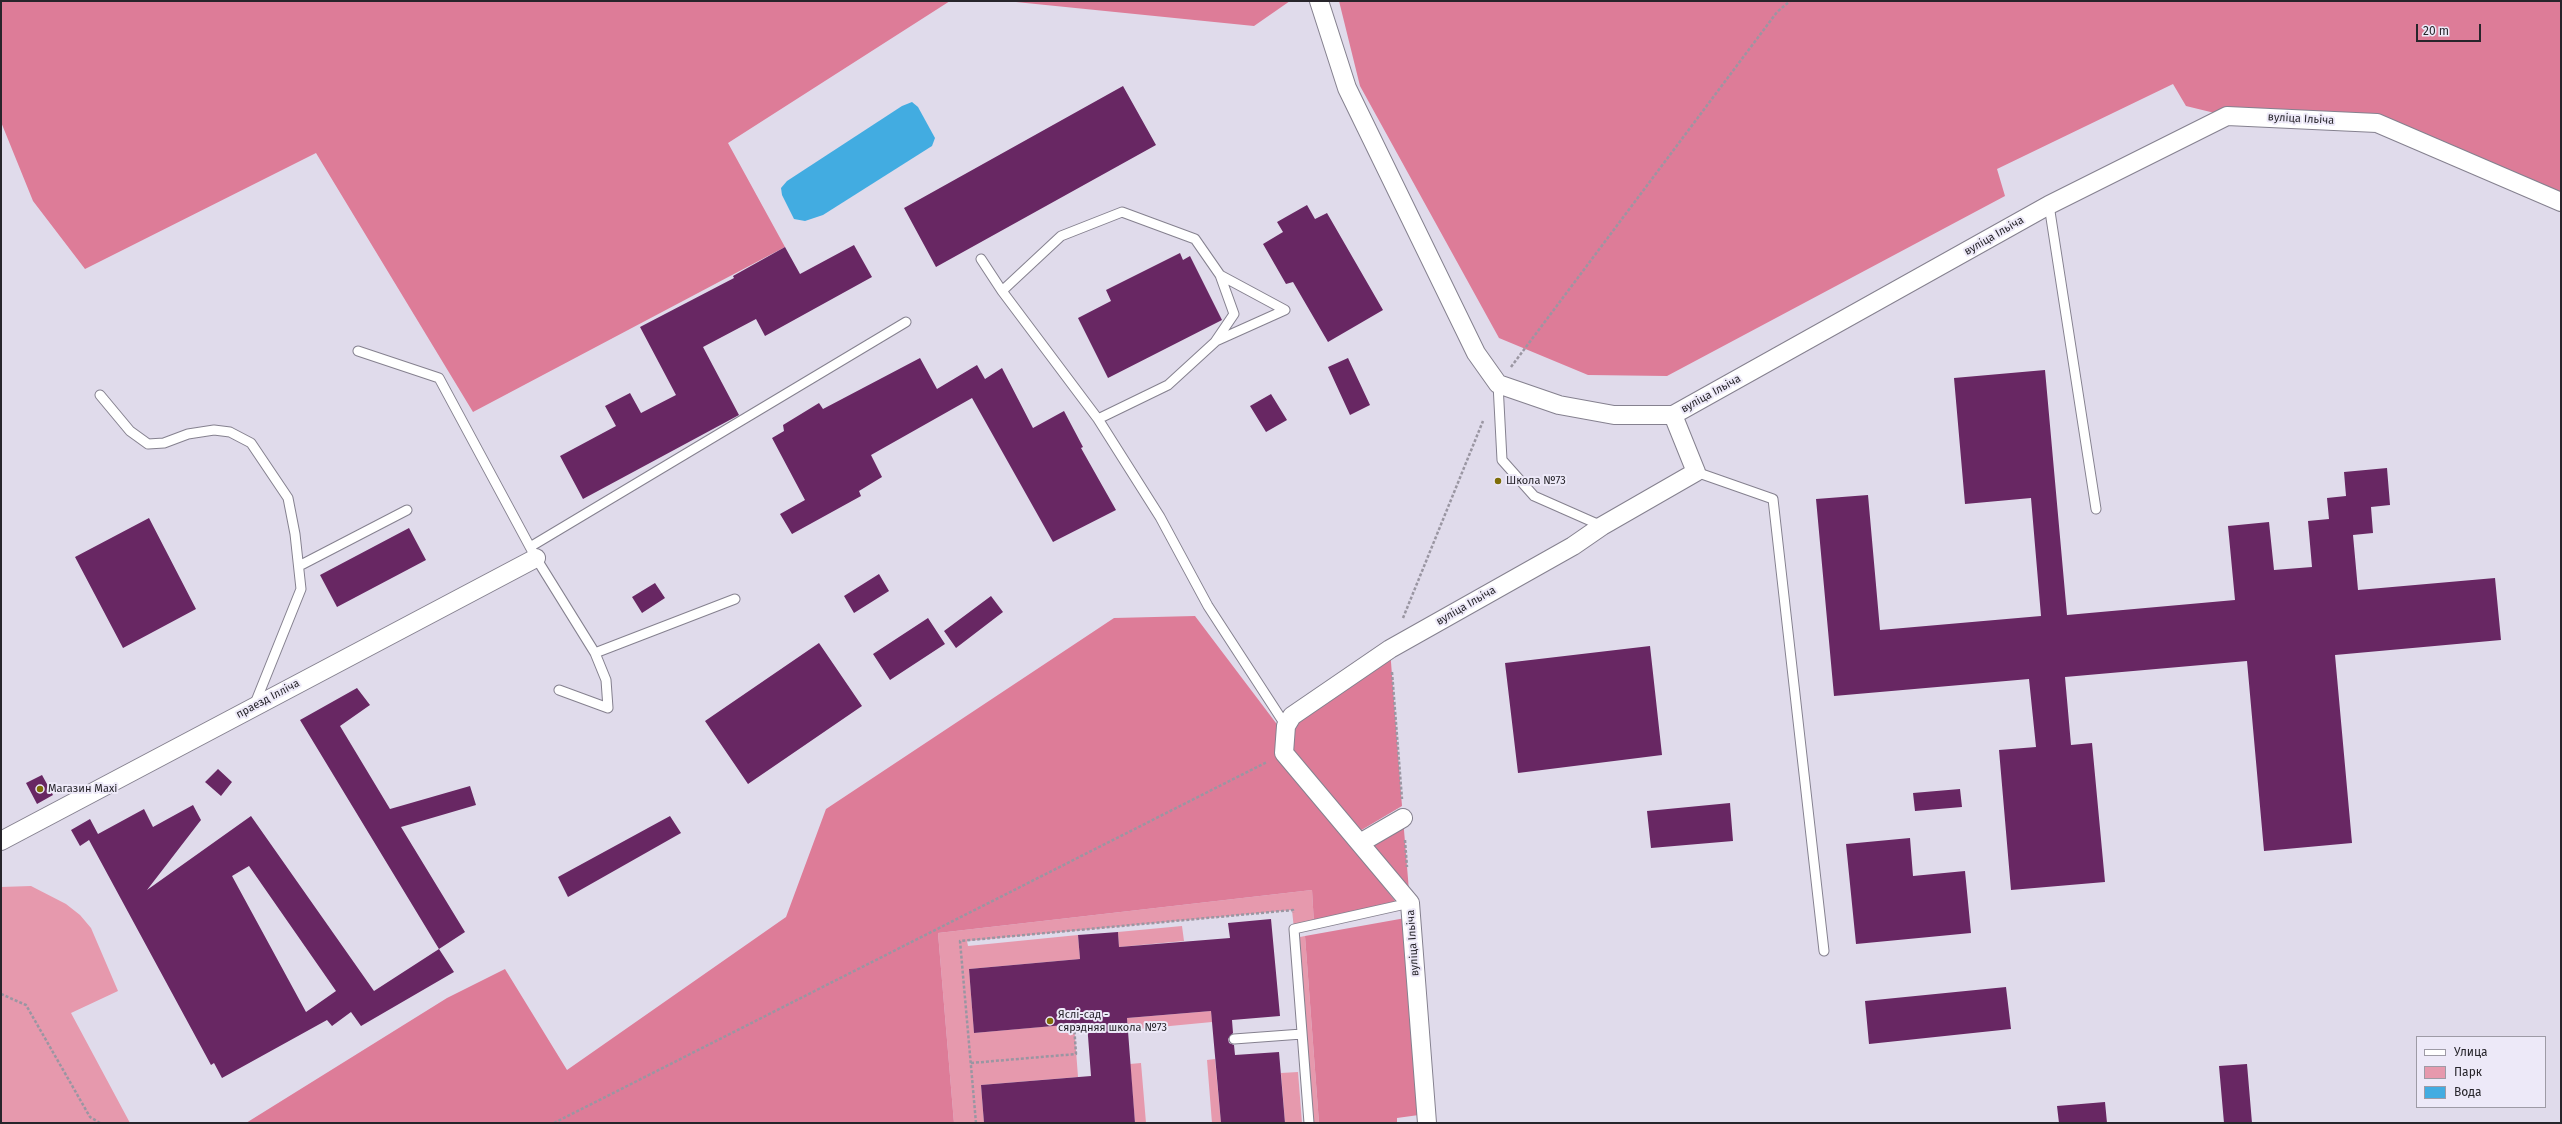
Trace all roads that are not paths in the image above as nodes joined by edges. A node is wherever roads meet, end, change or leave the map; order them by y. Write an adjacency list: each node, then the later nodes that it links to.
1 (1318, 1): 10 (street)
2 (2561, 202): 3 (street, вуліца Ільіча)
3 (2049, 205): 12 (street, вуліца Ільіча); 15 (lane)
4 (981, 259): 6 (lane)
5 (1220, 275): 6 (lane); 8 (lane); 8 (lane)
6 (1002, 291): 13 (lane)
7 (906, 322): 18 (lane)
8 (1215, 342): 13 (lane)
9 (358, 351): 18 (lane)
10 (1498, 384): 12 (street); 17 (lane)
11 (100, 395): 19 (lane)
12 (1672, 415): 14 (street, вуліца Ільіча)
13 (1098, 419): 24 (lane)
14 (1696, 472): 17 (street, вуліца Ільіча); 29 (lane)
15 (2096, 509)
16 (407, 510): 19 (lane)
17 (1602, 526): 24 (street, вуліца Ільіча)
18 (533, 552): 21 (lane); 23 (street, праезд Ілліча)
19 (299, 566): 23 (lane)
20 (735, 599): 21 (lane)
21 (595, 653): 22 (lane)
22 (559, 690)
23 (253, 707): 26 (street, праезд Ілліча)
24 (1286, 726): 27 (street, вуліца Ільіча)
25 (1403, 818): 27 (street)
26 (1, 840)
27 (1360, 843): 28 (street, вуліца Ільіча)
28 (1410, 903): 30 (lane); 33 (street, вуліца Ільіча)
29 (1824, 951)
30 (1302, 1034): 31 (lane); 32 (lane)
31 (1234, 1039)
32 (1309, 1123)
33 (1427, 1123)

